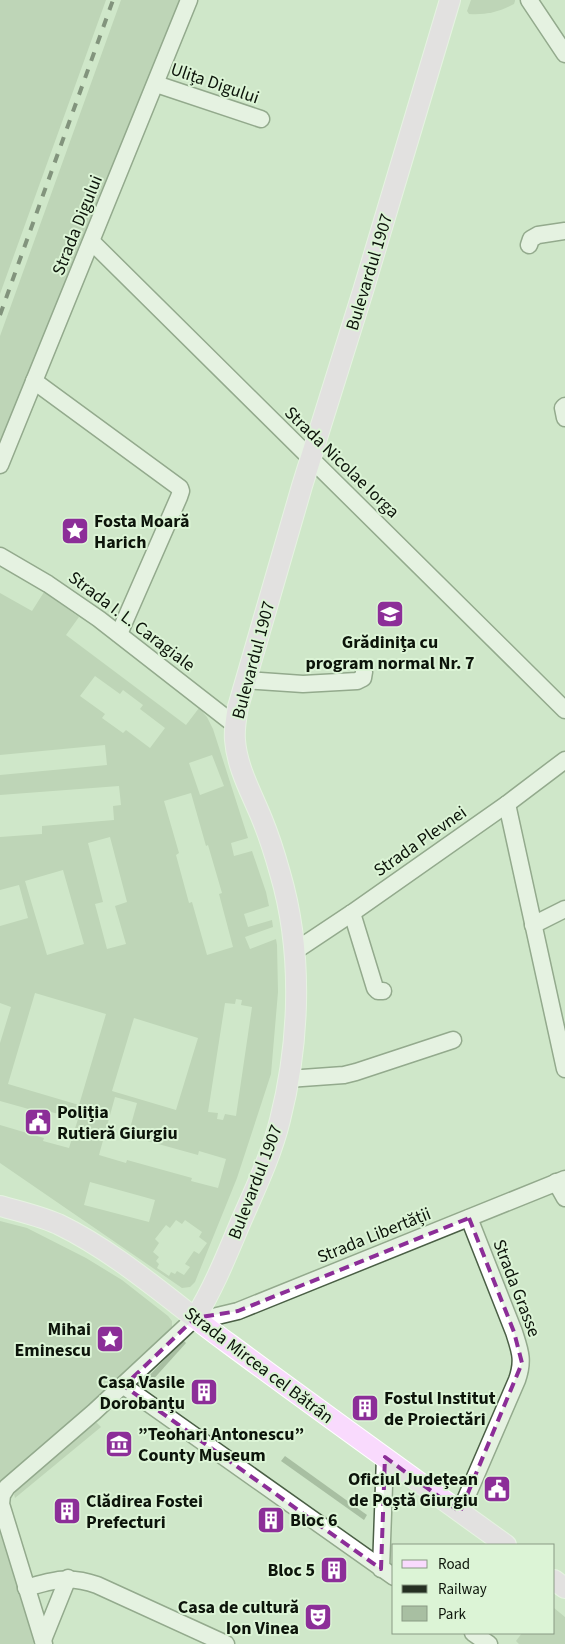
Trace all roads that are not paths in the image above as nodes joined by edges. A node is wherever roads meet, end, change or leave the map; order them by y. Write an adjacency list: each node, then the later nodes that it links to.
1 (189, 0): 5 (street, Strada Digului)
2 (450, 0): 11 (main road, Bulevardul 1907)
3 (529, 0): 4 (street)
4 (565, 54)
5 (156, 84): 6 (street, Ulița Digului); 8 (street, Strada Digului)
6 (261, 119)
7 (565, 231): 9 (street)
8 (92, 242): 10 (street, Strada Digului); 11 (street, Strada Nicolae Iorga)
9 (529, 245)
10 (34, 381): 12 (street, Strada Digului); 14 (street)
11 (311, 459): 16 (main road, Bulevardul 1907); 17 (street, Strada Nicolae Iorga)
12 (0, 465)
13 (0, 556): 14 (street, Strada I. L. Caragiale)
14 (119, 634): 18 (street, Strada I. L. Caragiale)
15 (364, 672): 16 (street)
16 (245, 680): 18 (main road, Bulevardul 1907)
17 (565, 710)
18 (235, 725): 24 (main road, Bulevardul 1907)
19 (565, 760): 20 (street, Strada Plevnei)
20 (507, 804): 22 (street, Strada Plevnei); 23 (street)
21 (565, 909): 23 (street)
22 (352, 913): 24 (street, Strada Plevnei); 25 (street)
23 (533, 926): 27 (street)
24 (295, 951): 28 (main road, Bulevardul 1907)
25 (383, 992)
26 (453, 1040): 28 (street)
27 (565, 1069)
28 (288, 1079): 33 (main road, Bulevardul 1907)
29 (560, 1180): 30 (street); 32 (street, Strada Libertății)
30 (565, 1198)
31 (0, 1206): 33 (main road, Strada Mircea cel Bătrân)
32 (469, 1218): 33 (street, Strada Libertății); 36 (street, Strada Grasse)
33 (195, 1318): 34 (street); 35 (main road, Strada Mircea cel Bătrân)
34 (124, 1386): 38 (street); 40 (street)
35 (385, 1457): 36 (main road, Strada Mircea cel Bătrân); 38 (street)
36 (460, 1512): 37 (main road, Strada Mircea cel Bătrân)
37 (505, 1544)
38 (387, 1573)
39 (68, 1578): 40 (street); 42 (street); 43 (street)
40 (26, 1588): 42 (street)
41 (474, 1634): 44 (street)
42 (43, 1642)
43 (226, 1644)
44 (489, 1644)

